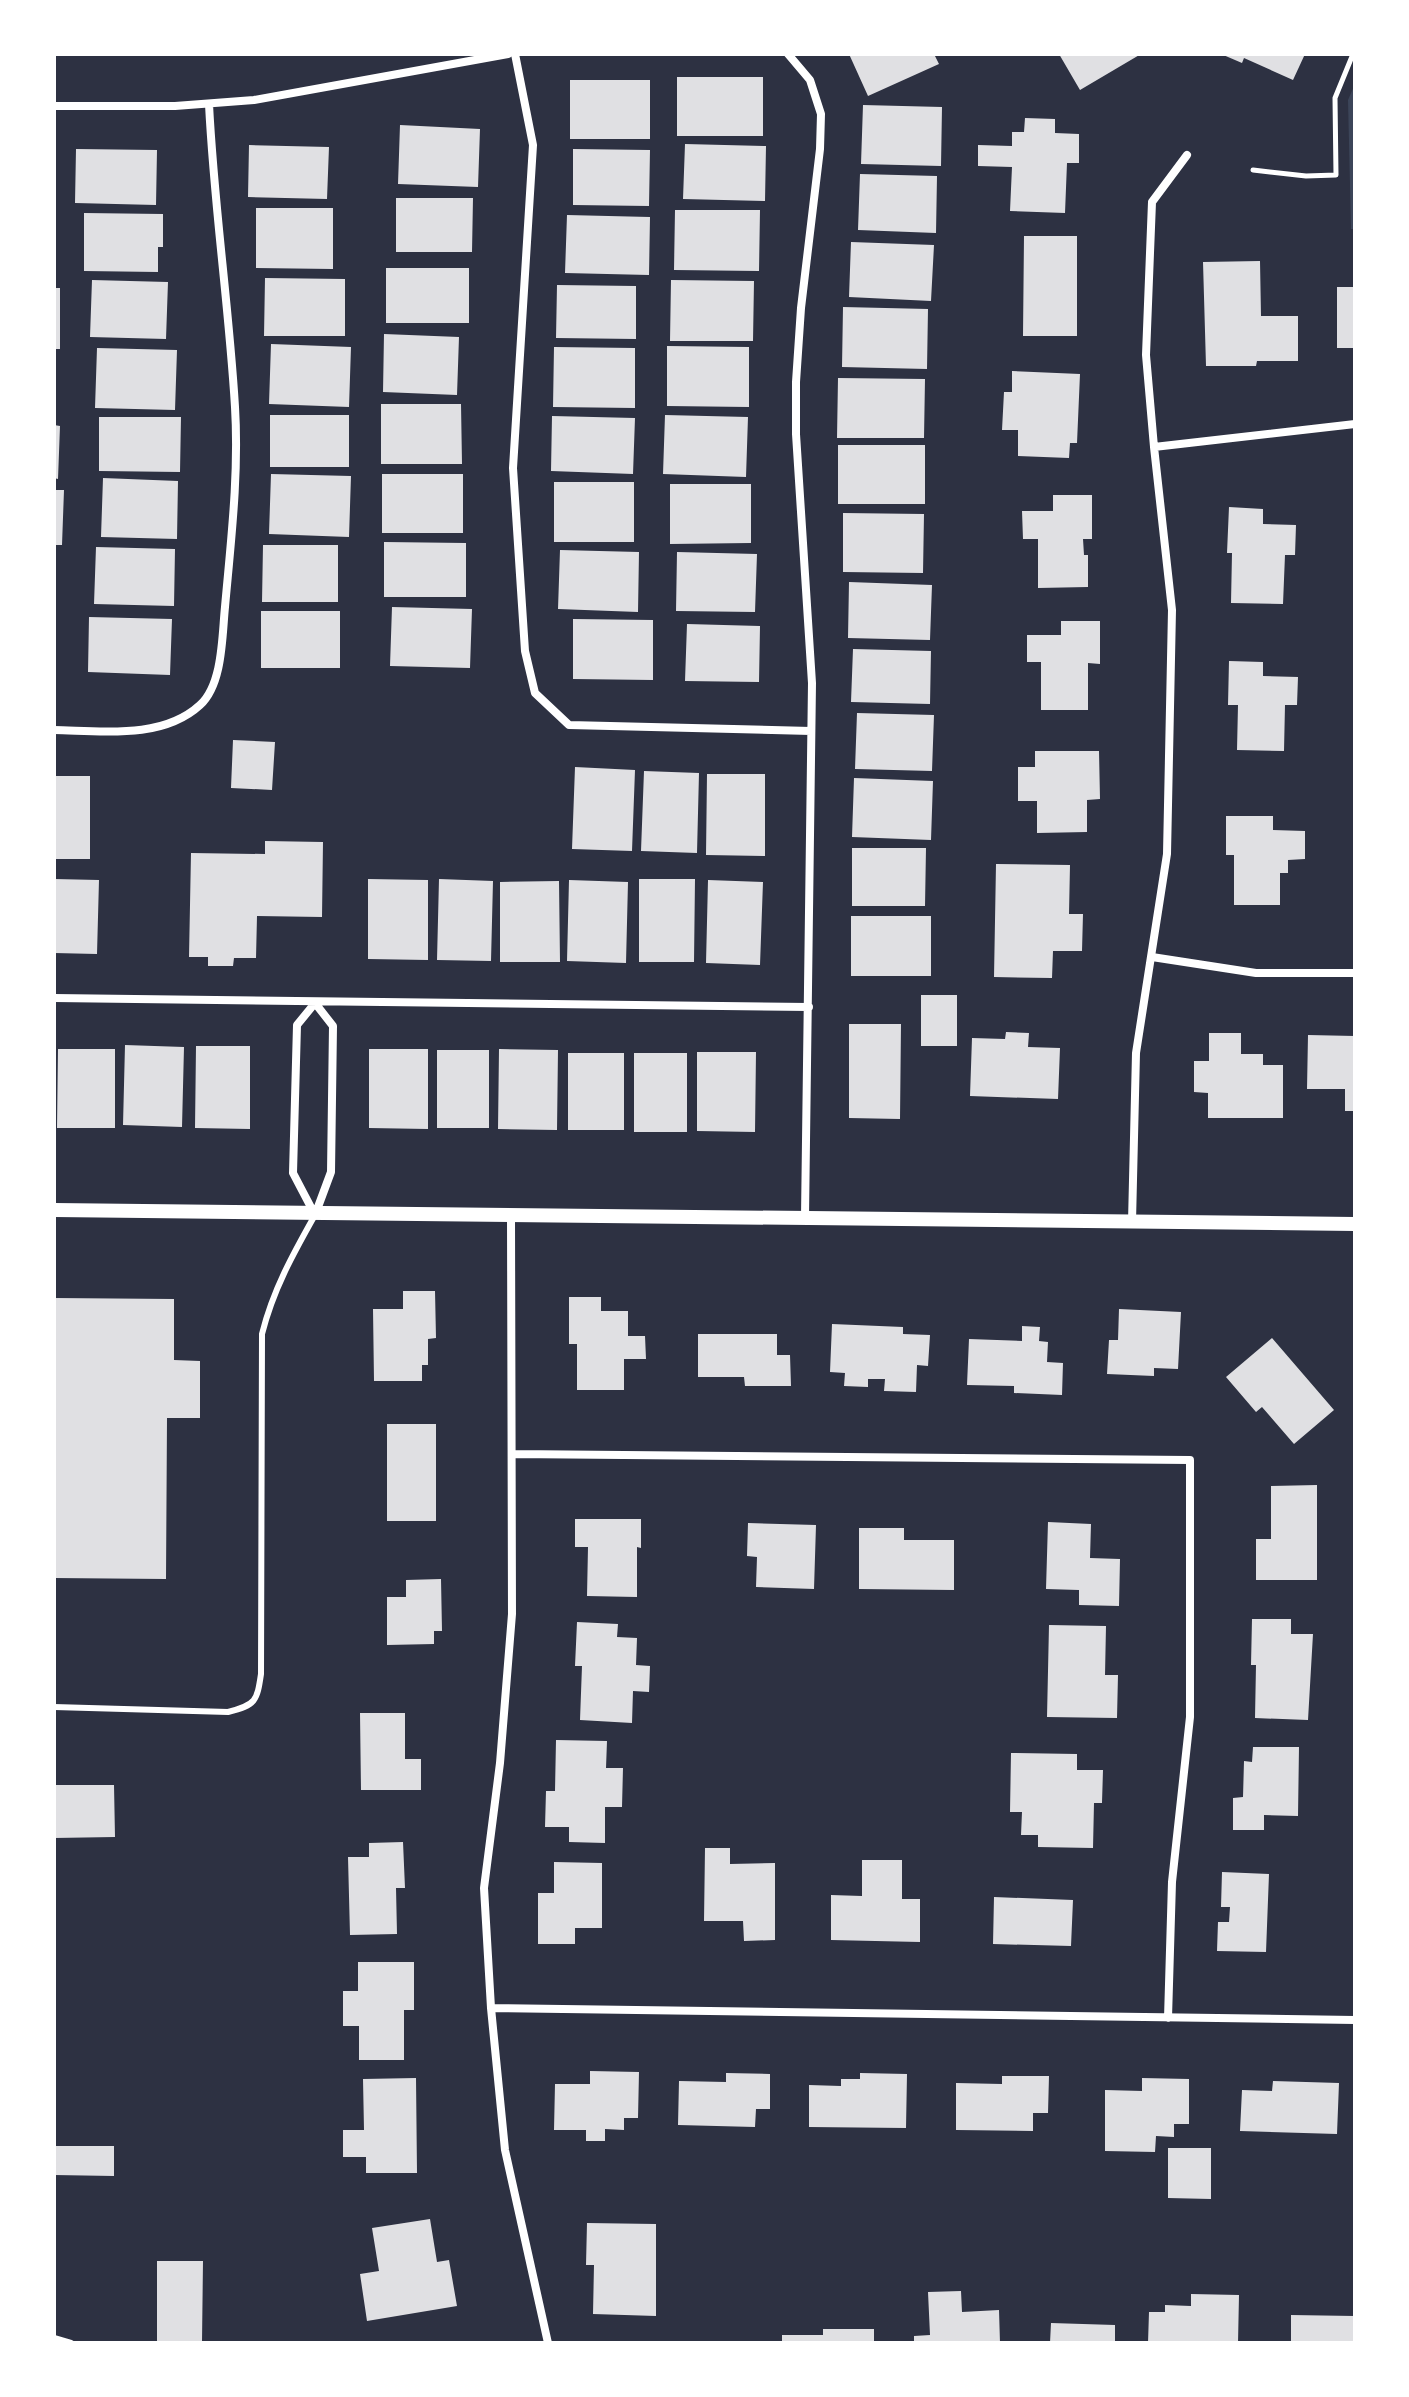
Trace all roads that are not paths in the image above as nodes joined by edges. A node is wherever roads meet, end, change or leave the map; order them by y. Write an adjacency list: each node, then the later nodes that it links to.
1 (508, 54): 4 (street)
2 (515, 54): 10 (street)
3 (791, 57): 10 (street)
4 (209, 104): 5 (street); 9 (street)
5 (54, 106)
6 (1187, 155): 8 (street)
7 (1355, 424): 8 (street)
8 (1154, 447): 11 (street)
9 (54, 730)
10 (811, 731): 15 (street)
11 (1152, 957): 12 (street); 20 (street)
12 (1355, 973)
13 (54, 998): 14 (street)
14 (315, 1003): 15 (street); 17 (street); 17 (street)
15 (809, 1007): 19 (street)
16 (54, 1210): 17 (street)
17 (315, 1215): 18 (street); 23 (lane)
18 (511, 1217): 19 (street); 22 (street)
19 (805, 1217): 20 (street)
20 (1132, 1222): 21 (street)
21 (1355, 1224)
22 (512, 1454): 24 (street); 25 (street)
23 (54, 1707)
24 (491, 2008): 25 (street); 29 (street)
25 (1168, 2018): 26 (street)
26 (1355, 2020)
27 (54, 2338): 28 (lane)
28 (71, 2343)
29 (548, 2343)

